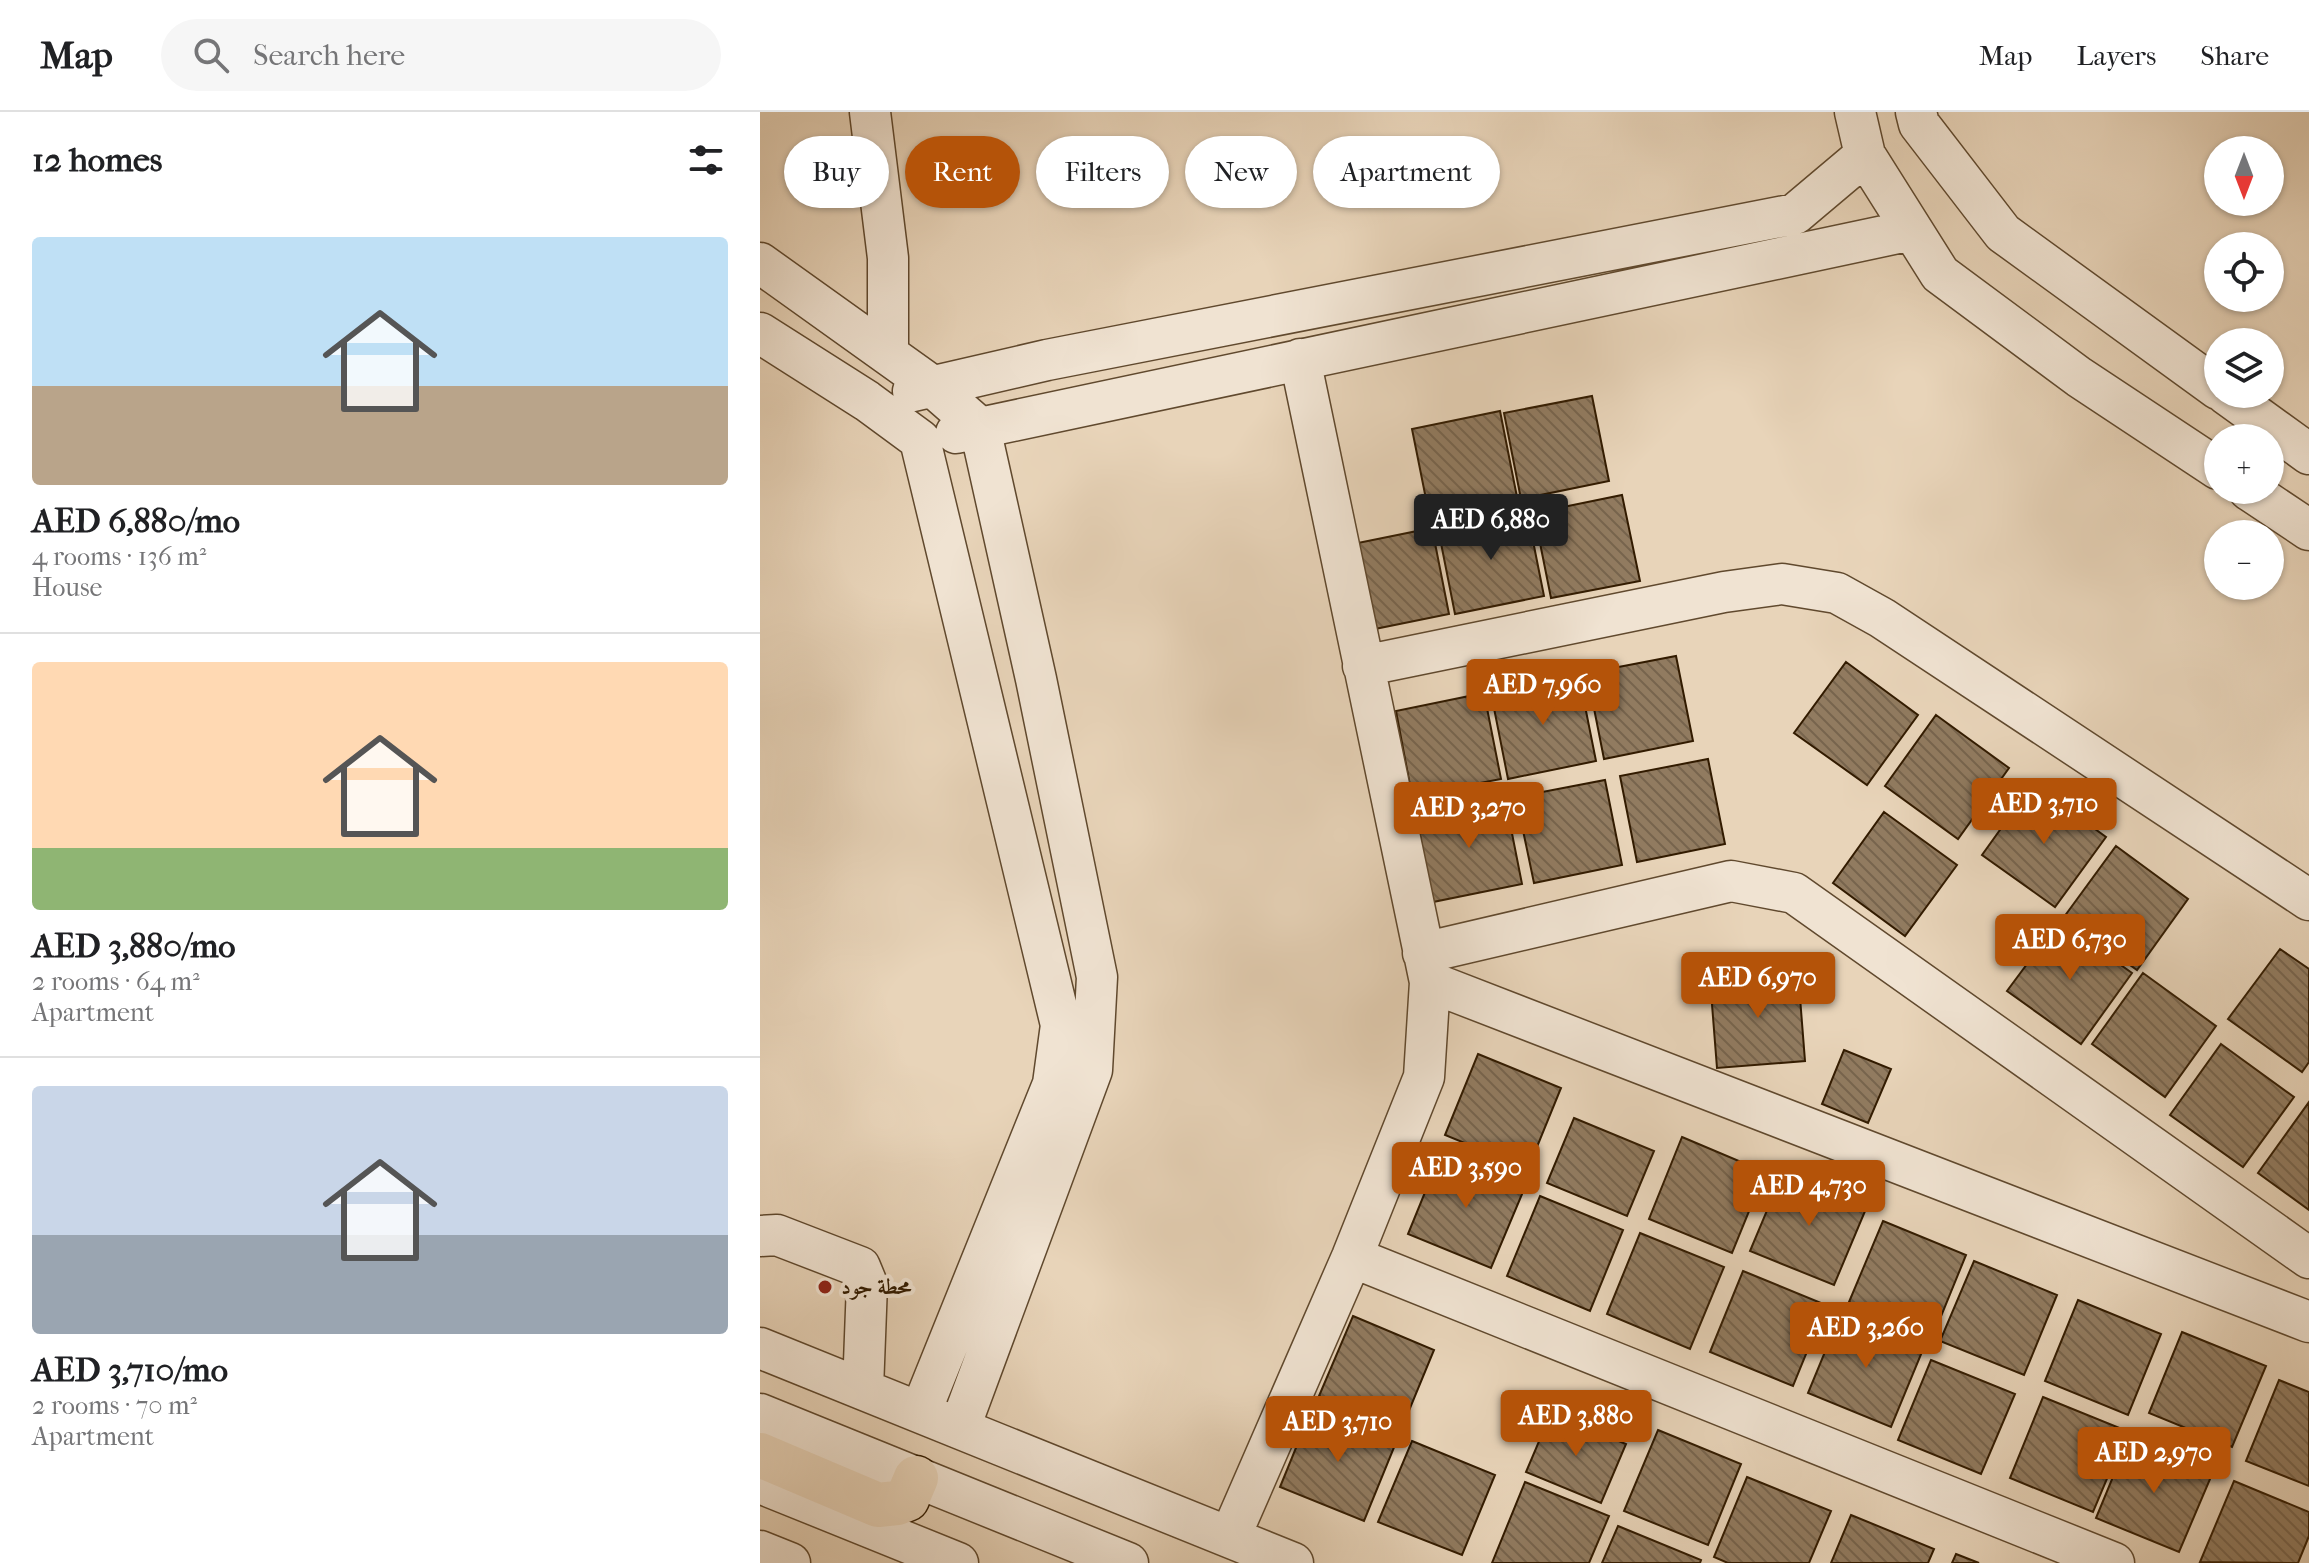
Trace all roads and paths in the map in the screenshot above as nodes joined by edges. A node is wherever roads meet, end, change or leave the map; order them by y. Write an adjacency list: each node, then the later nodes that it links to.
1 (870, 112): 8 (street)
2 (1855, 112): 4 (street)
3 (1916, 112): 10 (street)
4 (1865, 155): 5 (street); 11 (street)
5 (1912, 230): 9 (street); 17 (street)
6 (760, 263): 8 (street)
7 (760, 333): 12 (street)
8 (888, 354): 11 (street)
9 (1300, 359): 14 (street); 20 (street)
10 (2204, 379)
11 (932, 386): 12 (street); 14 (street)
12 (867, 401): 15 (street)
13 (2245, 408): 16 (street)
14 (980, 428): 15 (street); 31 (street)
15 (920, 440): 29 (street)
16 (2309, 454)
17 (2204, 460)
18 (2270, 504): 19 (street)
19 (2309, 530)
20 (1363, 666): 21 (street); 22 (street)
21 (2309, 900)
22 (1426, 968): 24 (street); 25 (street); 26 (street)
23 (760, 1236): 28 (street)
24 (1352, 1257): 35 (street); 41 (street)
25 (2309, 1258)
26 (2309, 1322)
27 (760, 1348): 28 (street)
28 (863, 1389): 29 (street)
29 (921, 1411): 31 (street)
30 (760, 1414): 33 (street)
31 (960, 1427): 35 (street)
32 (760, 1455): 33 (main road)
33 (916, 1478): 39 (street)
34 (760, 1483): 38 (street)
35 (1230, 1537): 40 (street)
36 (760, 1551): 37 (street)
37 (790, 1563)
38 (958, 1563)
39 (1128, 1563)
40 (1293, 1563)
41 (2114, 1563)

